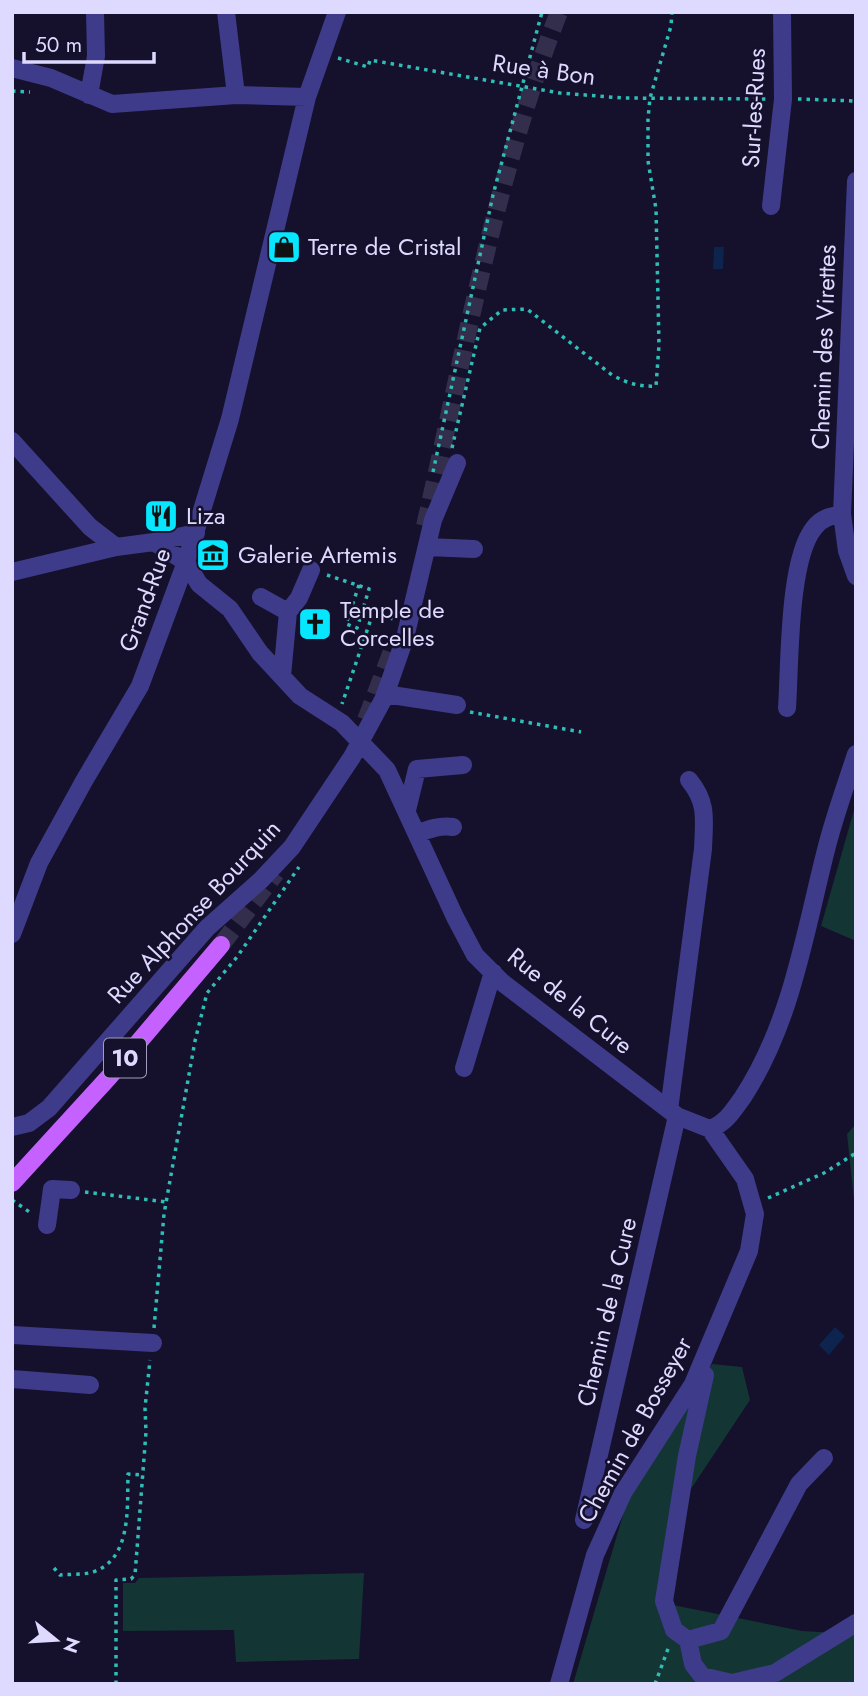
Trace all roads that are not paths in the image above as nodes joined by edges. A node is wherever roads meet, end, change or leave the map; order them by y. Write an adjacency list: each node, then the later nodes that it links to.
1 (95, 12): 6 (street)
2 (226, 12): 7 (street)
3 (337, 12): 8 (street, Grand-Rue)
4 (782, 12): 10 (street, Sur-les-Rues)
5 (12, 68): 6 (street)
6 (89, 95): 7 (street)
7 (236, 95): 8 (street)
8 (307, 97): 14 (street, Grand-Rue)
9 (856, 181): 13 (street, Chemin des Virettes)
10 (771, 206)
11 (12, 441): 16 (street)
12 (457, 463): 17 (street, Rue Alphonse Bourquin)
13 (842, 514): 22 (street, Chemin des Virettes); 28 (street)
14 (196, 533): 15 (street); 19 (street, Grand-Rue)
15 (154, 542): 16 (street); 19 (street)
16 (116, 547): 21 (street)
17 (427, 547): 18 (street); 26 (street, Rue Alphonse Bourquin)
18 (474, 549)
19 (186, 562): 25 (street, Rue de la Cure); 36 (street, Grand-Rue)
20 (311, 570): 24 (street)
21 (12, 572)
22 (856, 576)
23 (261, 597): 24 (street)
24 (288, 612): 25 (street)
25 (282, 676): 29 (street, Rue de la Cure)
26 (386, 694): 27 (street); 29 (street, Rue Alphonse Bourquin)
27 (453, 704)
28 (787, 708)
29 (361, 741): 33 (street, Rue de la Cure); 41 (street, Rue Alphonse Bourquin)
30 (856, 754): 42 (street)
31 (463, 765): 33 (street)
32 (689, 780): 40 (street, Chemin de la Cure)
33 (407, 810): 35 (street, Rue de la Cure)
34 (453, 827): 35 (street)
35 (417, 834): 38 (street, Rue de la Cure)
36 (12, 934)
37 (221, 945): 43 (main road, 10)
38 (493, 972): 39 (street); 40 (street, Rue de la Cure)
39 (464, 1068)
40 (673, 1113): 42 (street, Rue de la Cure); 52 (street, Chemin de la Cure)
41 (12, 1127)
42 (710, 1129): 48 (street, Chemin de Bosseyer)
43 (12, 1183)
44 (71, 1191): 45 (street)
45 (47, 1225)
46 (12, 1335): 47 (street)
47 (153, 1343)
48 (711, 1346): 54 (street); 55 (street, Chemin de Bosseyer)
49 (12, 1379): 50 (street)
50 (90, 1385)
51 (824, 1458): 54 (street)
52 (584, 1520)
53 (856, 1623): 54 (street)
54 (681, 1635)
55 (559, 1684)

